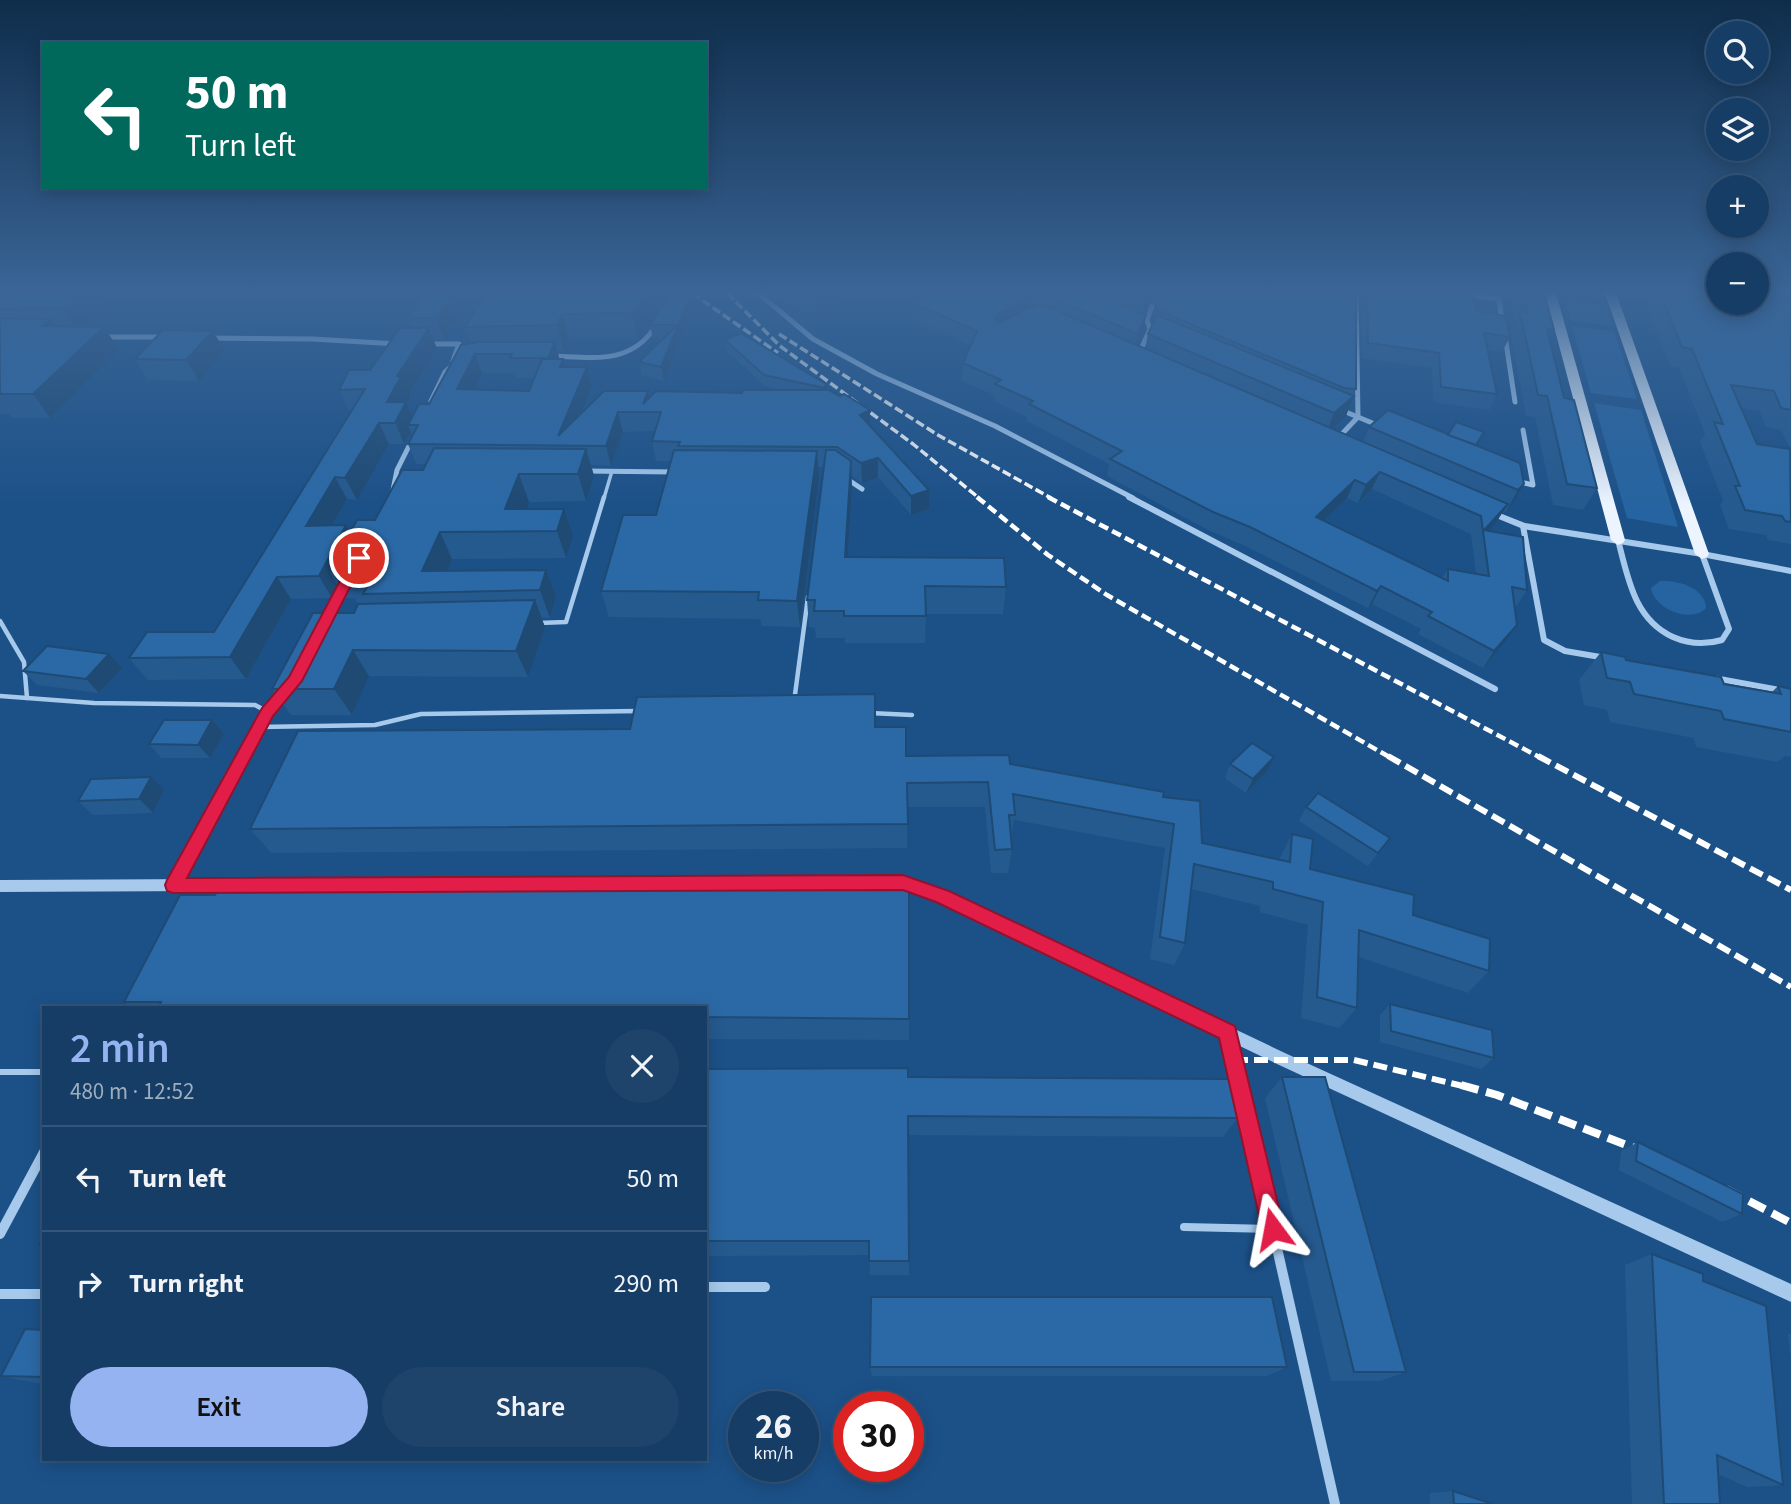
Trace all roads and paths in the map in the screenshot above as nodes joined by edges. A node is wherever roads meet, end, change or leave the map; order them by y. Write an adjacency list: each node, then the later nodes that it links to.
1 (452, 363): 9 (street)
2 (857, 363): 39 (street)
3 (1358, 363): 10 (street)
4 (1509, 363): 7 (street)
5 (1569, 363): 28 (main road)
6 (1635, 363): 29 (main road)
7 (1515, 402)
8 (1334, 407): 10 (street)
9 (425, 414)
10 (1359, 417): 12 (street); 15 (street)
11 (1522, 430): 23 (street)
12 (1394, 432)
13 (413, 436): 17 (street)
14 (1321, 437): 15 (street)
15 (1333, 442): 16 (street)
16 (1346, 448)
17 (397, 470): 18 (street); 25 (street)
18 (410, 470)
19 (572, 471): 20 (street)
20 (612, 471): 21 (street); 34 (lane)
21 (678, 472)
22 (838, 472): 24 (street)
23 (1512, 480)
24 (862, 489)
25 (388, 500)
26 (1479, 508): 27 (street)
27 (1524, 526): 28 (street); 37 (street)
28 (1618, 540): 29 (street); 29 (street)
29 (1702, 554): 30 (street)
30 (1791, 570)
31 (347, 581): 36 (street)
32 (810, 583): 44 (lane)
33 (0, 621): 43 (lane)
34 (525, 623)
35 (333, 626): 36 (lane)
36 (323, 627)
37 (1618, 660)
38 (1711, 677): 41 (street)
39 (1495, 689)
40 (286, 691): 46 (lane)
41 (1791, 692)
42 (0, 696): 43 (lane)
43 (27, 698): 46 (lane)
44 (794, 709)
45 (642, 711): 49 (lane)
46 (268, 712): 49 (lane)
47 (859, 713): 48 (lane)
48 (912, 715)
49 (260, 727): 51 (lane)
50 (0, 886): 51 (street)
51 (181, 889): 52 (street)
52 (1228, 1032): 57 (street); 62 (street)
53 (0, 1072): 54 (lane)
54 (42, 1072)
55 (42, 1156): 58 (street)
56 (1184, 1227): 57 (lane)
57 (1273, 1229): 64 (street)
58 (0, 1234)
59 (707, 1287): 60 (street)
60 (765, 1287)
61 (42, 1293): 63 (street)
62 (1791, 1293)
63 (0, 1294)
64 (1335, 1504)

